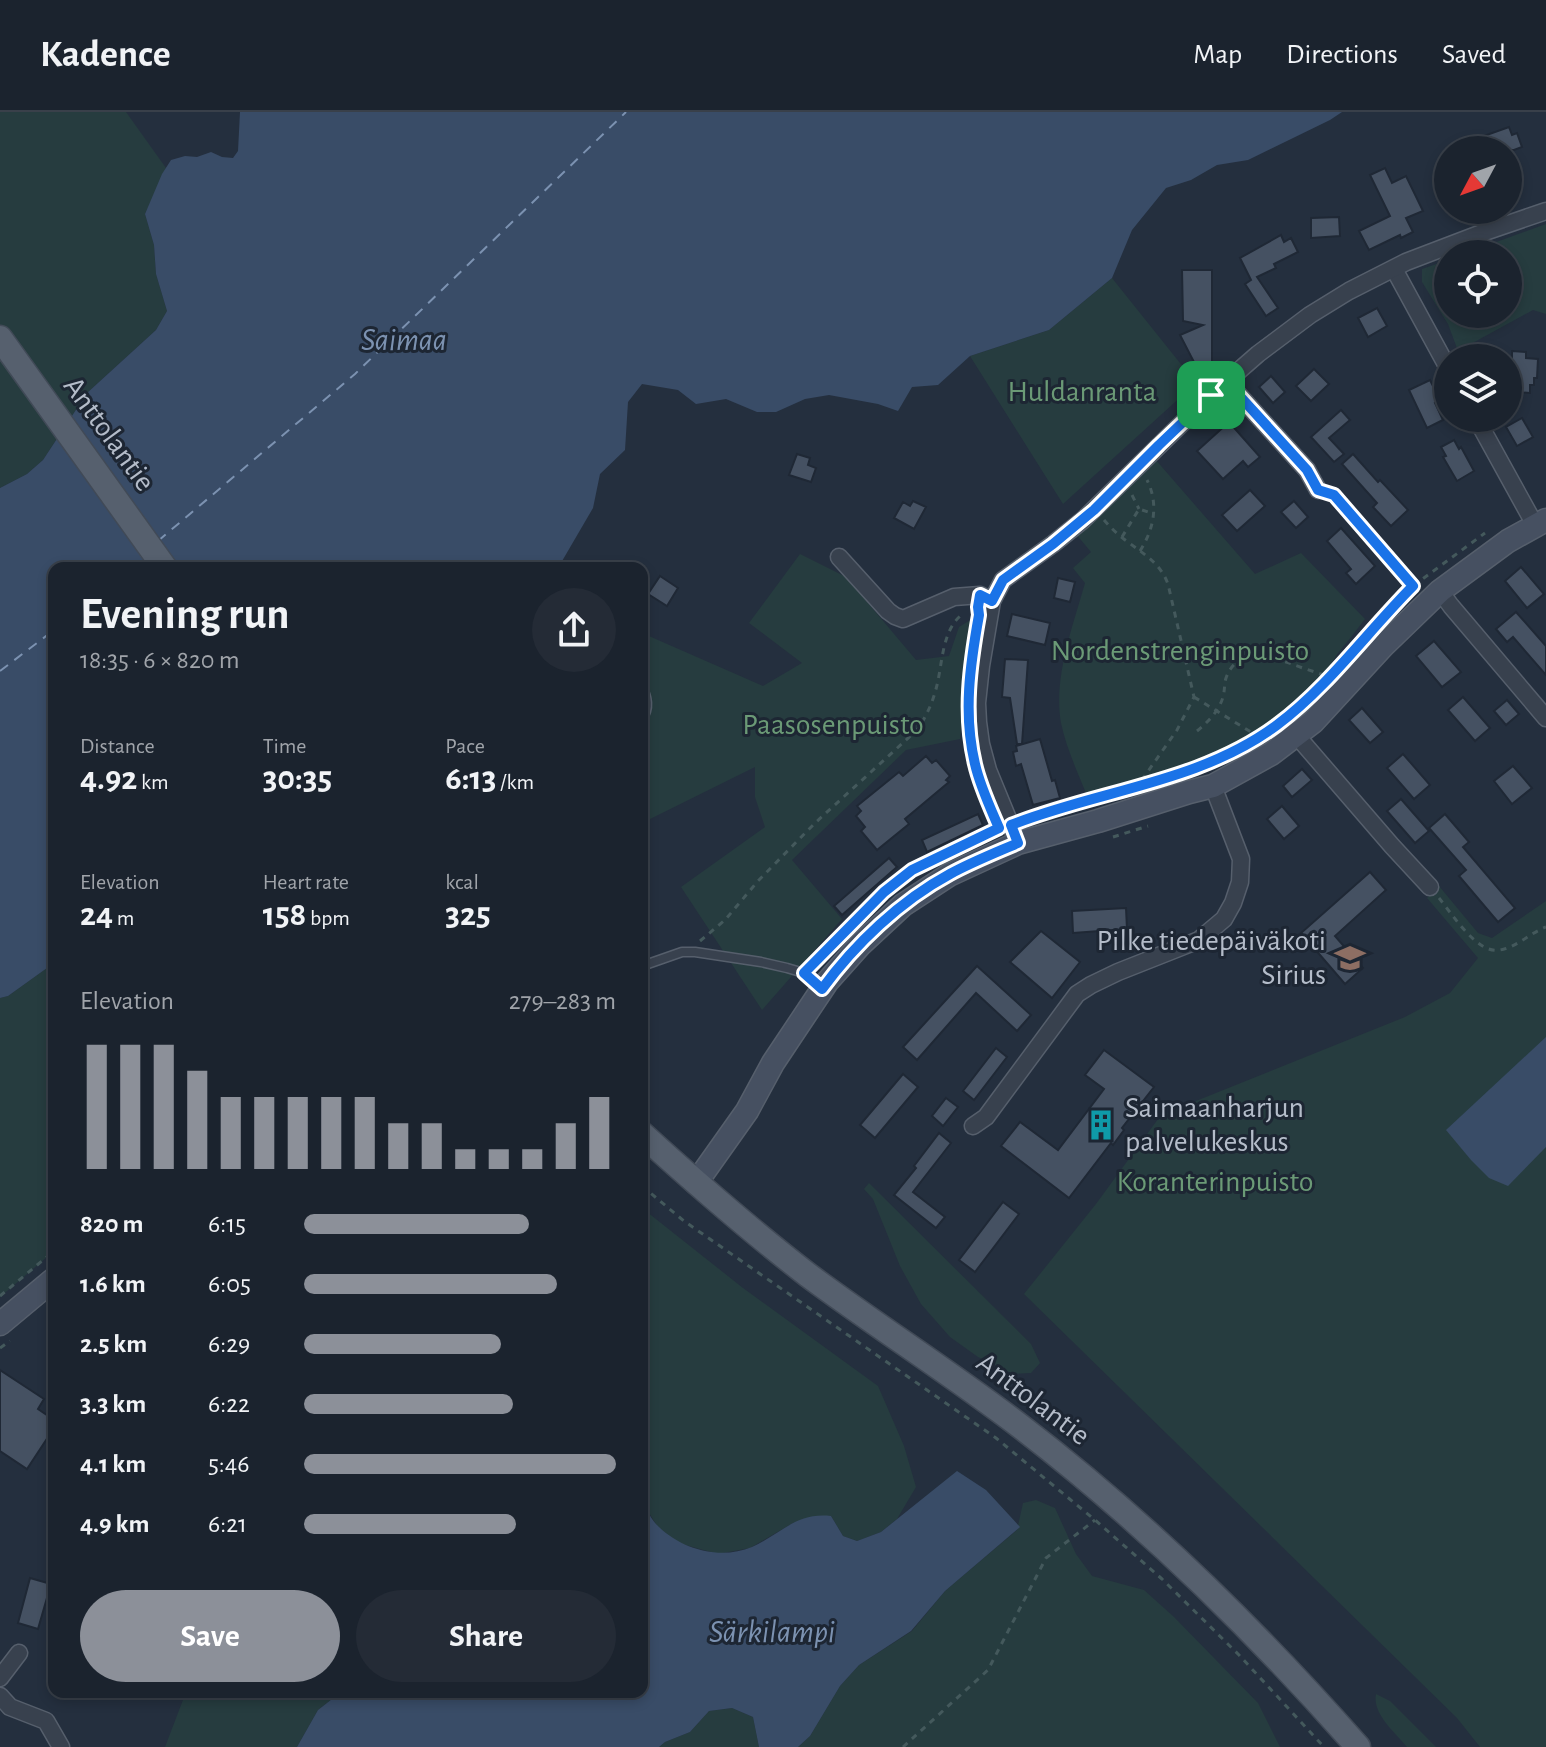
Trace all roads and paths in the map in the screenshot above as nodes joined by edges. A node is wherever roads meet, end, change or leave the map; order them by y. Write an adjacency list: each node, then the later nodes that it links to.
1 (1546, 211): 2 (street)
2 (1394, 269): 4 (street); 5 (street)
3 (0, 338): 18 (main road, Anttolantie)
4 (1435, 344)
5 (1226, 381): 8 (street); 11 (street)
6 (1485, 432): 13 (street)
7 (1145, 476): 12 (path)
8 (1318, 490): 19 (path)
9 (1129, 491): 10 (path)
10 (1139, 509): 12 (path); 15 (path)
11 (1094, 510): 15 (path); 21 (street)
12 (1154, 514): 16 (path)
13 (1540, 523): 20 (street)
14 (1492, 529): 19 (path)
15 (1122, 537): 16 (path)
16 (1140, 551): 25 (path)
17 (839, 557): 21 (street)
18 (161, 562)
19 (1413, 586): 22 (path)
20 (1440, 591): 27 (street); 29 (street)
21 (986, 598): 35 (street); 38 (path)
22 (1367, 635)
23 (1328, 677): 26 (path)
24 (1317, 688): 30 (path)
25 (1194, 697): 26 (path); 33 (path)
26 (1217, 710): 28 (path); 30 (path)
27 (1546, 718)
28 (1197, 731)
29 (1297, 736): 34 (street); 36 (street)
30 (1259, 737): 31 (path)
31 (1180, 774)
32 (1155, 782): 33 (path)
33 (1143, 786): 35 (path)
34 (1213, 786): 35 (street); 42 (street)
35 (1008, 829): 40 (path); 41 (street)
36 (1430, 887): 37 (path)
37 (1546, 927)
38 (682, 952): 39 (lane); 40 (lane)
39 (648, 964)
40 (804, 973): 41 (lane)
41 (822, 989): 44 (street)
42 (973, 1126)
43 (648, 1139): 44 (main road, Anttolantie)
44 (696, 1183): 57 (main road, Anttolantie)
45 (648, 1191): 50 (path)
46 (48, 1256): 48 (path)
47 (48, 1284): 49 (street)
48 (0, 1296)
49 (0, 1324)
50 (1095, 1520): 55 (path); 56 (path)
51 (19, 1653): 52 (street)
52 (0, 1678)
53 (0, 1696): 54 (street)
54 (61, 1747)
55 (903, 1747)
56 (1324, 1747)
57 (1358, 1747)

